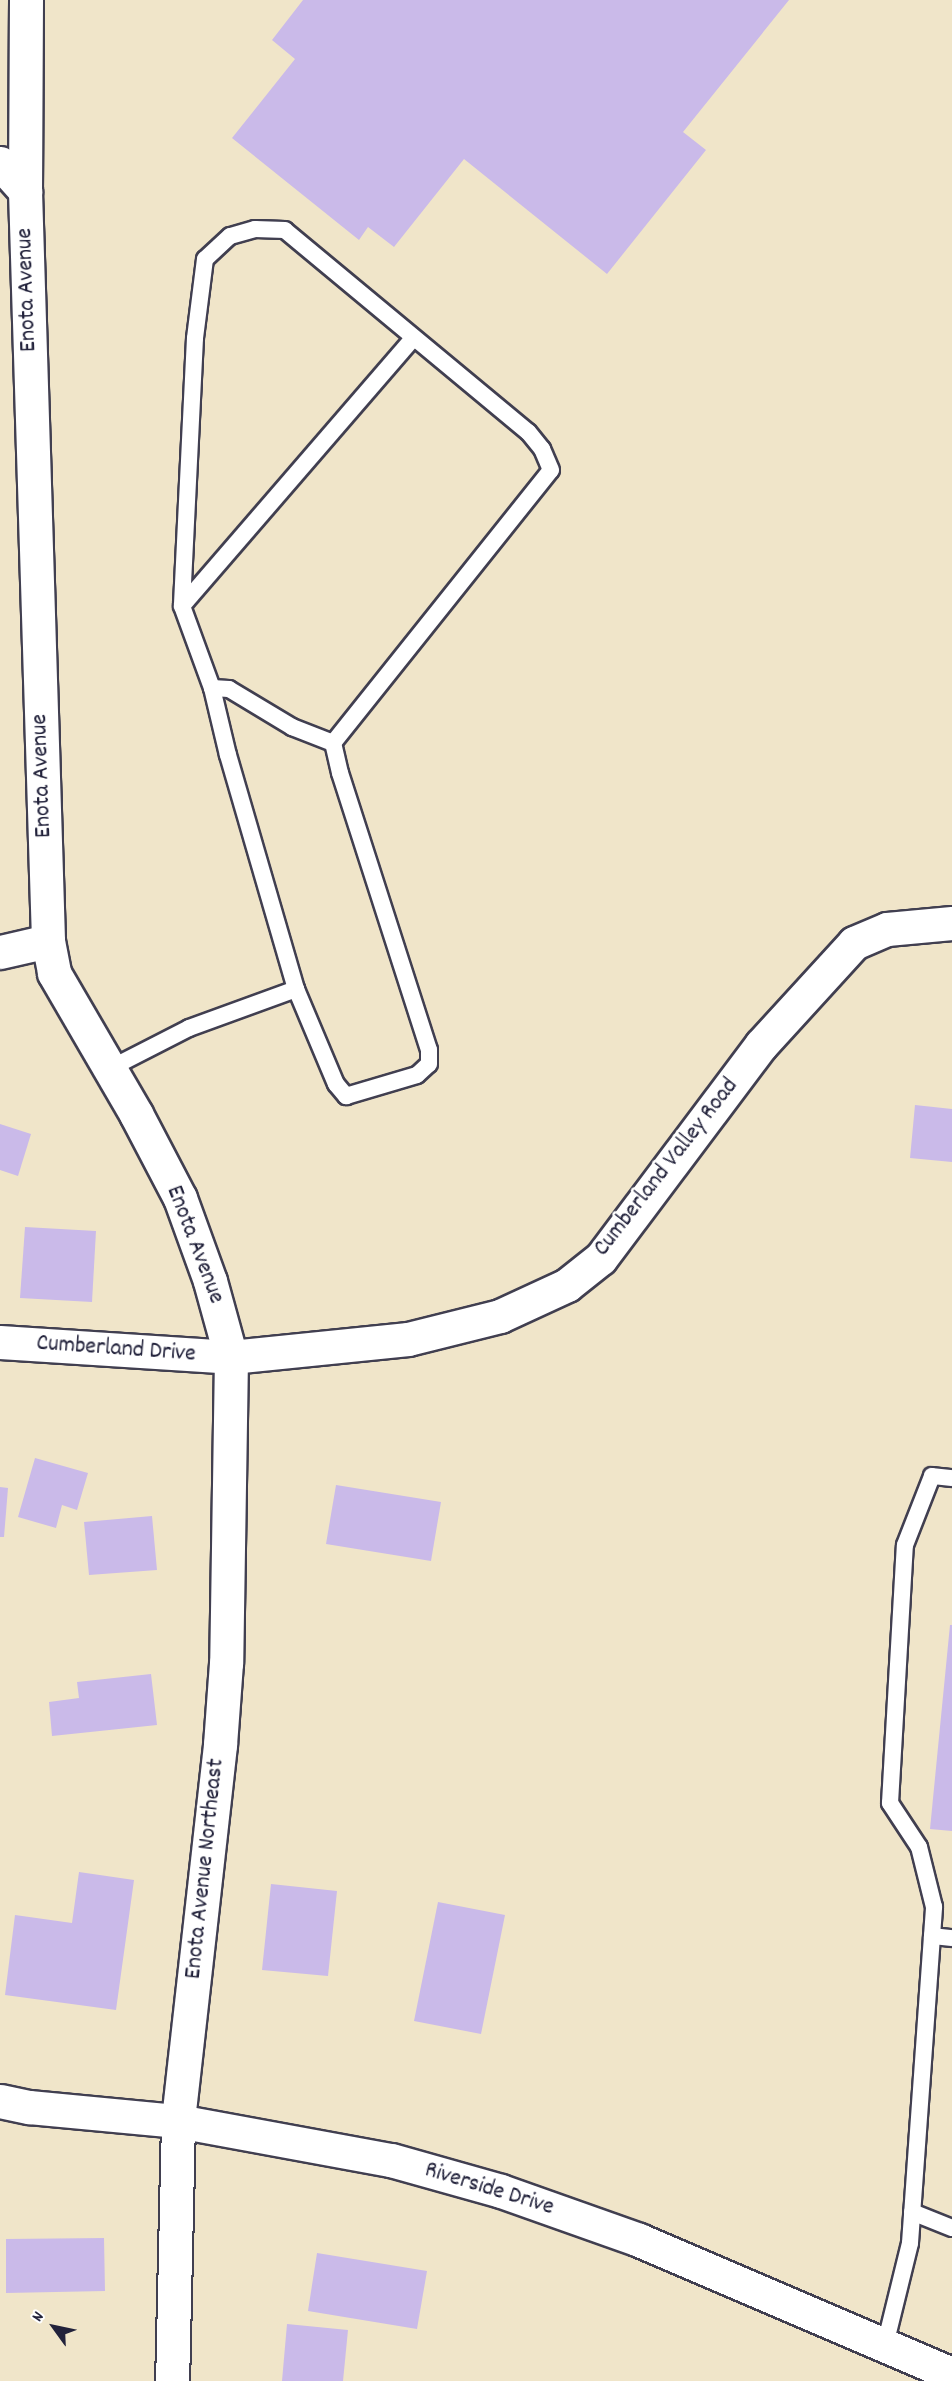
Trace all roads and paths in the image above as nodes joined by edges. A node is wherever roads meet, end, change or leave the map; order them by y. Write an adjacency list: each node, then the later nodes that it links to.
1 (26, 0): 3 (street, Enota Avenue)
2 (0, 163): 3 (street)
3 (25, 191): 9 (street, Enota Avenue)
4 (413, 339): 5 (lane); 5 (lane); 7 (lane)
5 (182, 606): 6 (lane)
6 (212, 688): 7 (lane); 11 (lane)
7 (333, 743): 11 (lane)
8 (952, 923): 14 (street, Cumberland Valley Road)
9 (48, 941): 10 (street); 12 (street, Enota Avenue)
10 (0, 952)
11 (296, 989): 12 (lane)
12 (109, 1069): 14 (street, Enota Avenue)
13 (0, 1342): 14 (street, Cumberland Drive)
14 (231, 1357): 19 (street, Enota Avenue Northeast)
15 (952, 1478): 16 (lane)
16 (932, 1936): 17 (lane); 20 (lane)
17 (952, 1938)
18 (0, 2101): 19 (street, Riverside Drive)
19 (178, 2121): 22 (street, Riverside Drive); 24 (street, Enota Avenue Northeast)
20 (912, 2212): 21 (lane); 22 (lane)
21 (952, 2228)
22 (885, 2345): 23 (street, Riverside Drive)
23 (942, 2375)
24 (172, 2381)

